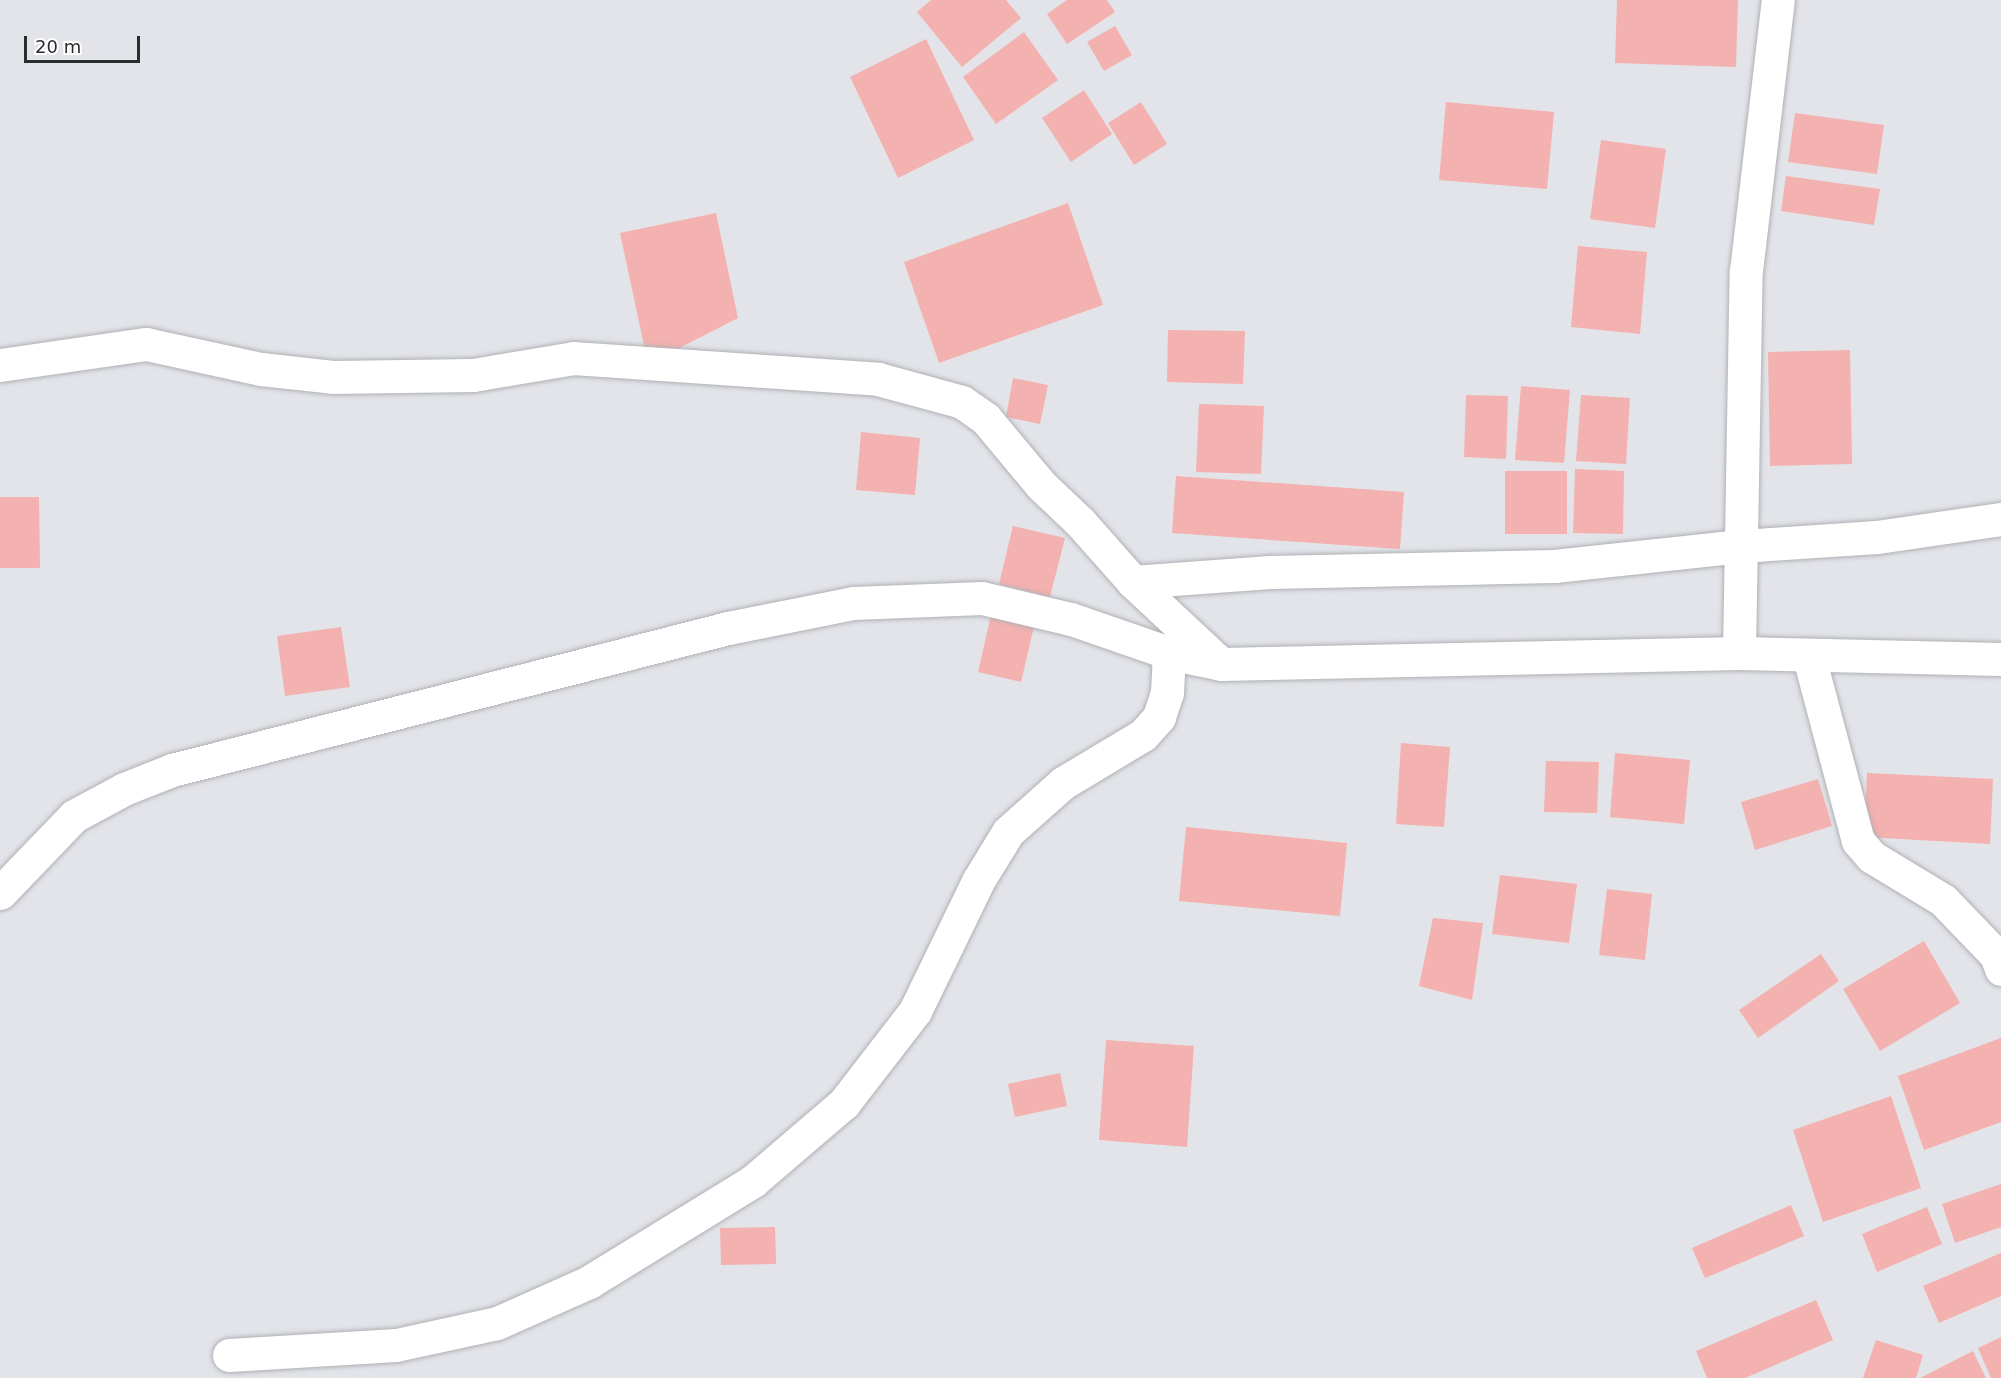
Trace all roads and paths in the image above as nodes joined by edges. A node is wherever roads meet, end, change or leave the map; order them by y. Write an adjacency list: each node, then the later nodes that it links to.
1 (1778, 0): 4 (street)
2 (0, 365): 5 (street)
3 (2001, 519): 4 (street)
4 (1741, 546): 5 (street); 7 (street)
5 (1133, 582): 10 (street)
6 (1169, 653): 10 (street); 11 (street); 13 (street)
7 (1739, 653): 8 (street); 10 (street)
8 (1809, 657): 9 (street); 12 (street)
9 (2001, 659)
10 (1221, 664)
11 (0, 893)
12 (2001, 969)
13 (229, 1355)

